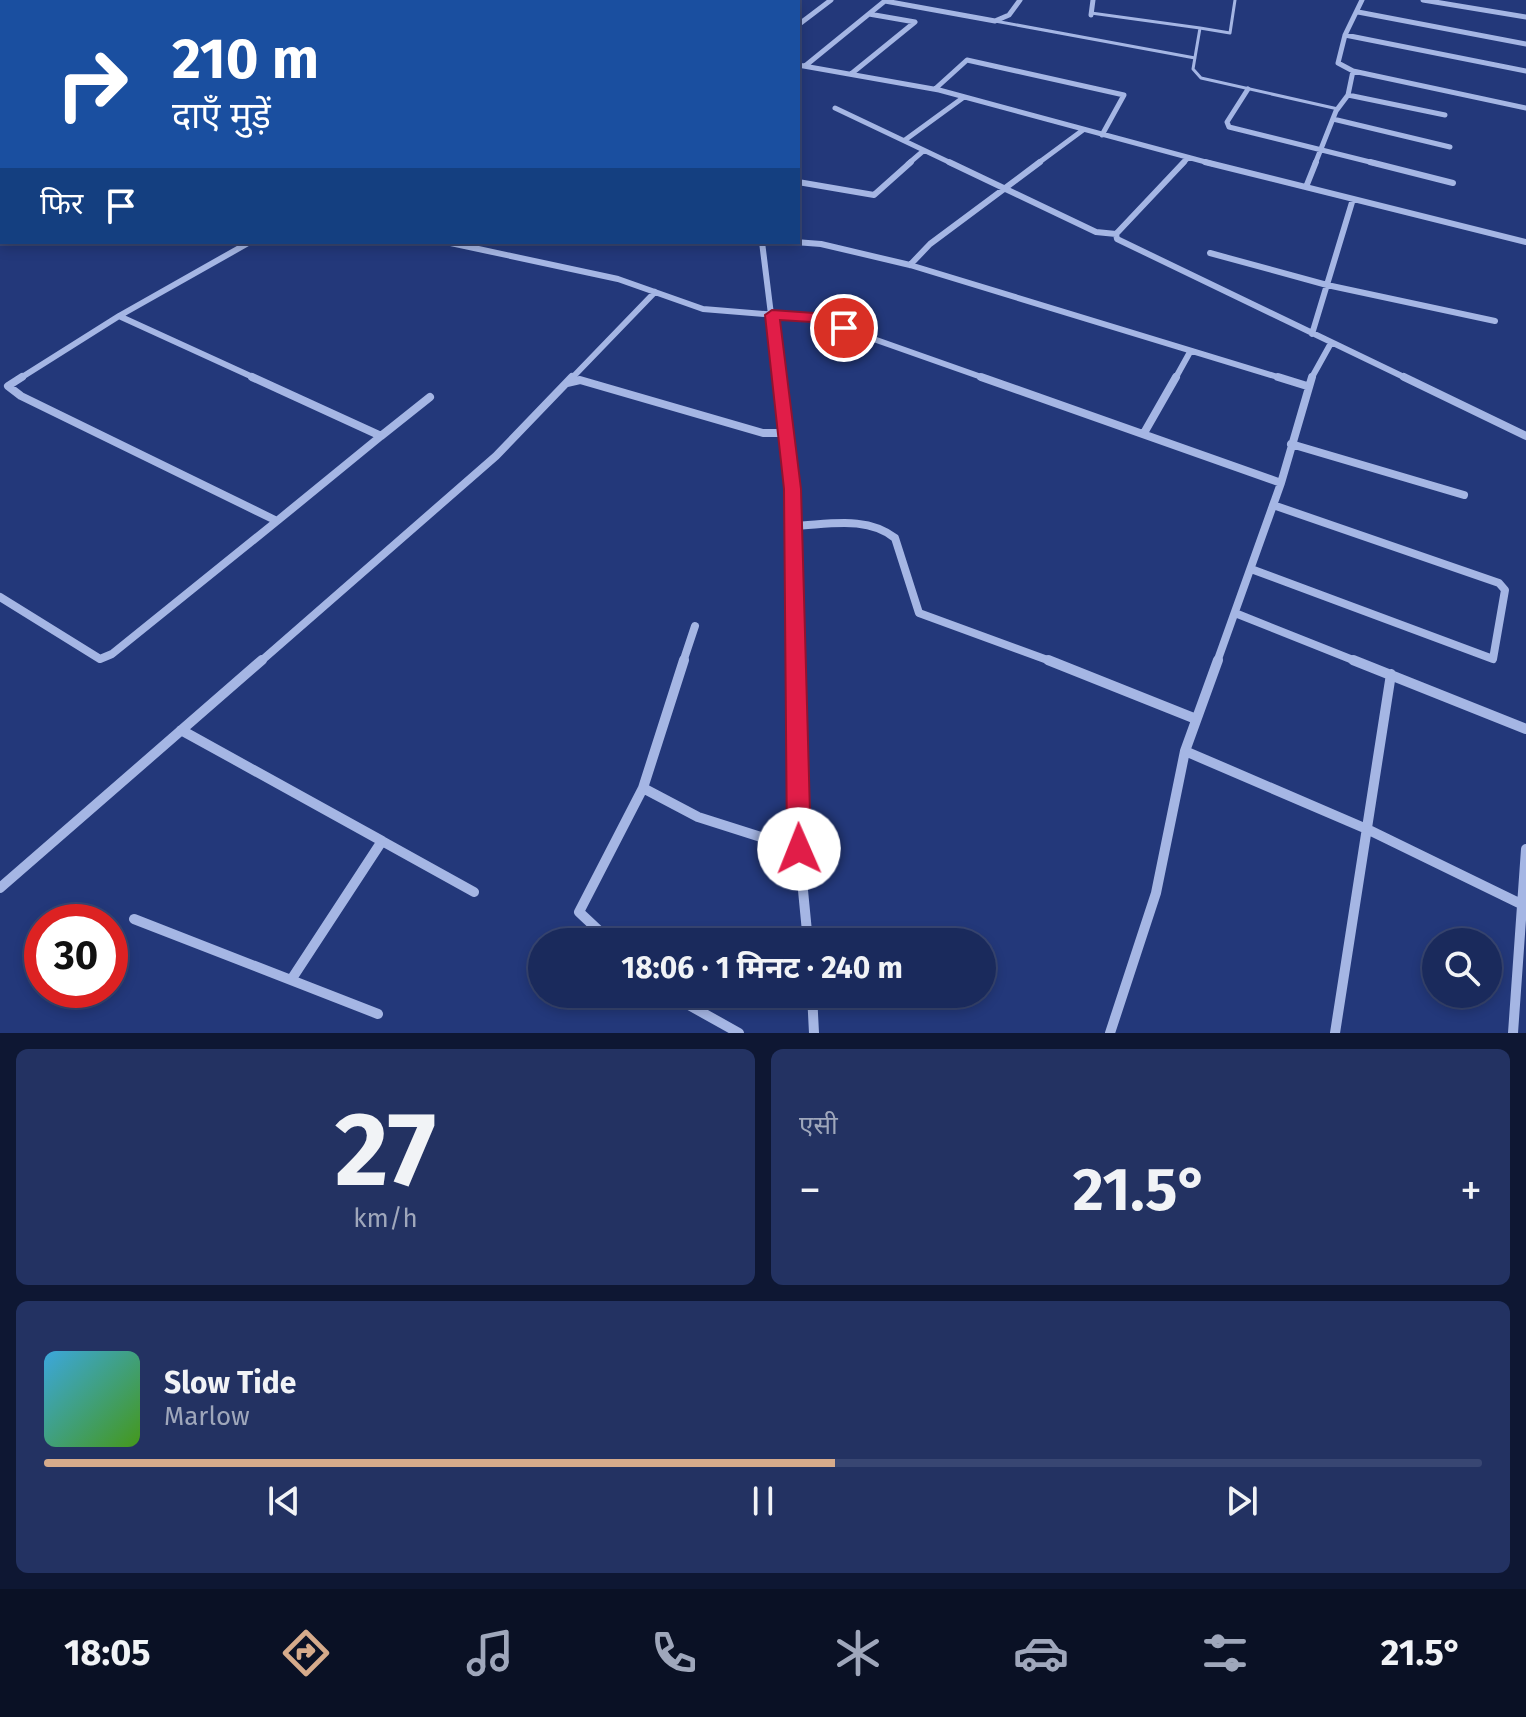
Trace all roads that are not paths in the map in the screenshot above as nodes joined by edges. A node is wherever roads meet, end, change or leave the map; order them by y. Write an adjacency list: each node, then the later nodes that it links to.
1 (831, 0): 13 (street)
2 (1020, 0): 12 (street)
3 (1093, 0): 10 (street)
4 (1235, 0): 14 (lane)
5 (1362, 0): 8 (street)
6 (1423, 0): 11 (street)
7 (886, 1): 9 (street); 12 (street)
8 (1358, 12): 15 (street); 16 (street)
9 (869, 14): 18 (street); 21 (street)
10 (1091, 14): 14 (lane)
11 (1526, 17)
12 (995, 21): 17 (lane)
13 (800, 23)
14 (1200, 28): 17 (lane)
15 (1345, 35): 19 (street); 20 (street)
16 (1526, 44)
17 (1195, 58): 23 (lane)
18 (801, 65): 21 (street)
19 (1353, 71): 24 (street); 27 (street)
20 (1526, 71)
21 (851, 74): 22 (street)
22 (935, 89): 25 (street); 32 (street)
23 (1248, 89): 28 (lane); 35 (street)
24 (1348, 95): 28 (street); 29 (street)
25 (964, 97): 31 (street); 33 (street)
26 (835, 108): 33 (street)
27 (1526, 108)
28 (1338, 109): 30 (street)
29 (1445, 115)
30 (1333, 119): 34 (street); 35 (street)
31 (1083, 130): 32 (street); 41 (street)
32 (1102, 135): 37 (street)
33 (905, 140): 36 (street)
34 (1450, 147)
35 (1320, 149): 39 (street); 40 (street)
36 (922, 152): 38 (street); 41 (street)
37 (1188, 158): 40 (street); 43 (street)
38 (800, 182)
39 (1453, 183)
40 (1306, 187): 42 (street)
41 (1005, 188): 43 (street); 50 (street)
42 (1353, 199): 45 (street); 51 (street)
43 (1116, 234): 56 (street)
44 (800, 242): 50 (street)
45 (1526, 242)
46 (246, 244): 54 (street)
47 (455, 244): 52 (street)
48 (762, 244): 53 (street)
49 (1210, 253): 51 (street)
50 (910, 265): 58 (street)
51 (1327, 285): 55 (street); 56 (street)
52 (655, 292): 53 (street); 59 (street)
53 (772, 315): 62 (street); 63 (street)
54 (119, 316): 64 (street); 70 (street)
55 (1495, 321)
56 (1312, 334): 57 (street)
57 (1331, 343): 60 (street); 65 (street)
58 (1190, 352): 60 (street); 63 (street)
59 (566, 384): 62 (street); 79 (street)
60 (1307, 386): 66 (street)
61 (430, 397): 64 (street)
62 (786, 433): 71 (street)
63 (1144, 433): 67 (street)
64 (381, 436): 70 (street)
65 (1526, 436)
66 (1291, 444): 67 (street); 68 (street)
67 (1281, 483): 69 (street)
68 (1464, 495)
69 (1273, 505): 72 (street); 72 (street)
70 (277, 521): 73 (street)
71 (793, 526): 77 (street); 84 (street)
72 (1251, 569): 74 (street)
73 (0, 597)
74 (1235, 613): 76 (street); 77 (street)
75 (695, 626): 81 (street)
76 (1391, 674): 78 (street); 82 (street)
77 (1196, 719): 80 (street)
78 (1526, 729)
79 (181, 730): 83 (street); 87 (street)
80 (1185, 751): 82 (street); 101 (street)
81 (643, 788): 84 (street); 92 (street)
82 (1369, 830): 90 (street); 102 (street)
83 (382, 841): 89 (street); 95 (street)
84 (799, 849): 93 (street)
85 (1526, 849): 90 (street)
86 (0, 876): 87 (street)
87 (15, 876): 88 (street)
88 (0, 888)
89 (474, 892)
90 (1521, 904): 94 (street)
91 (134, 919): 95 (street)
92 (596, 928)
93 (807, 928)
94 (1521, 971): 103 (street)
95 (291, 980): 98 (street)
96 (694, 1008): 99 (street)
97 (813, 1008): 100 (street)
98 (378, 1014)
99 (739, 1033)
100 (814, 1033)
101 (1110, 1033)
102 (1335, 1033)
103 (1513, 1033)

